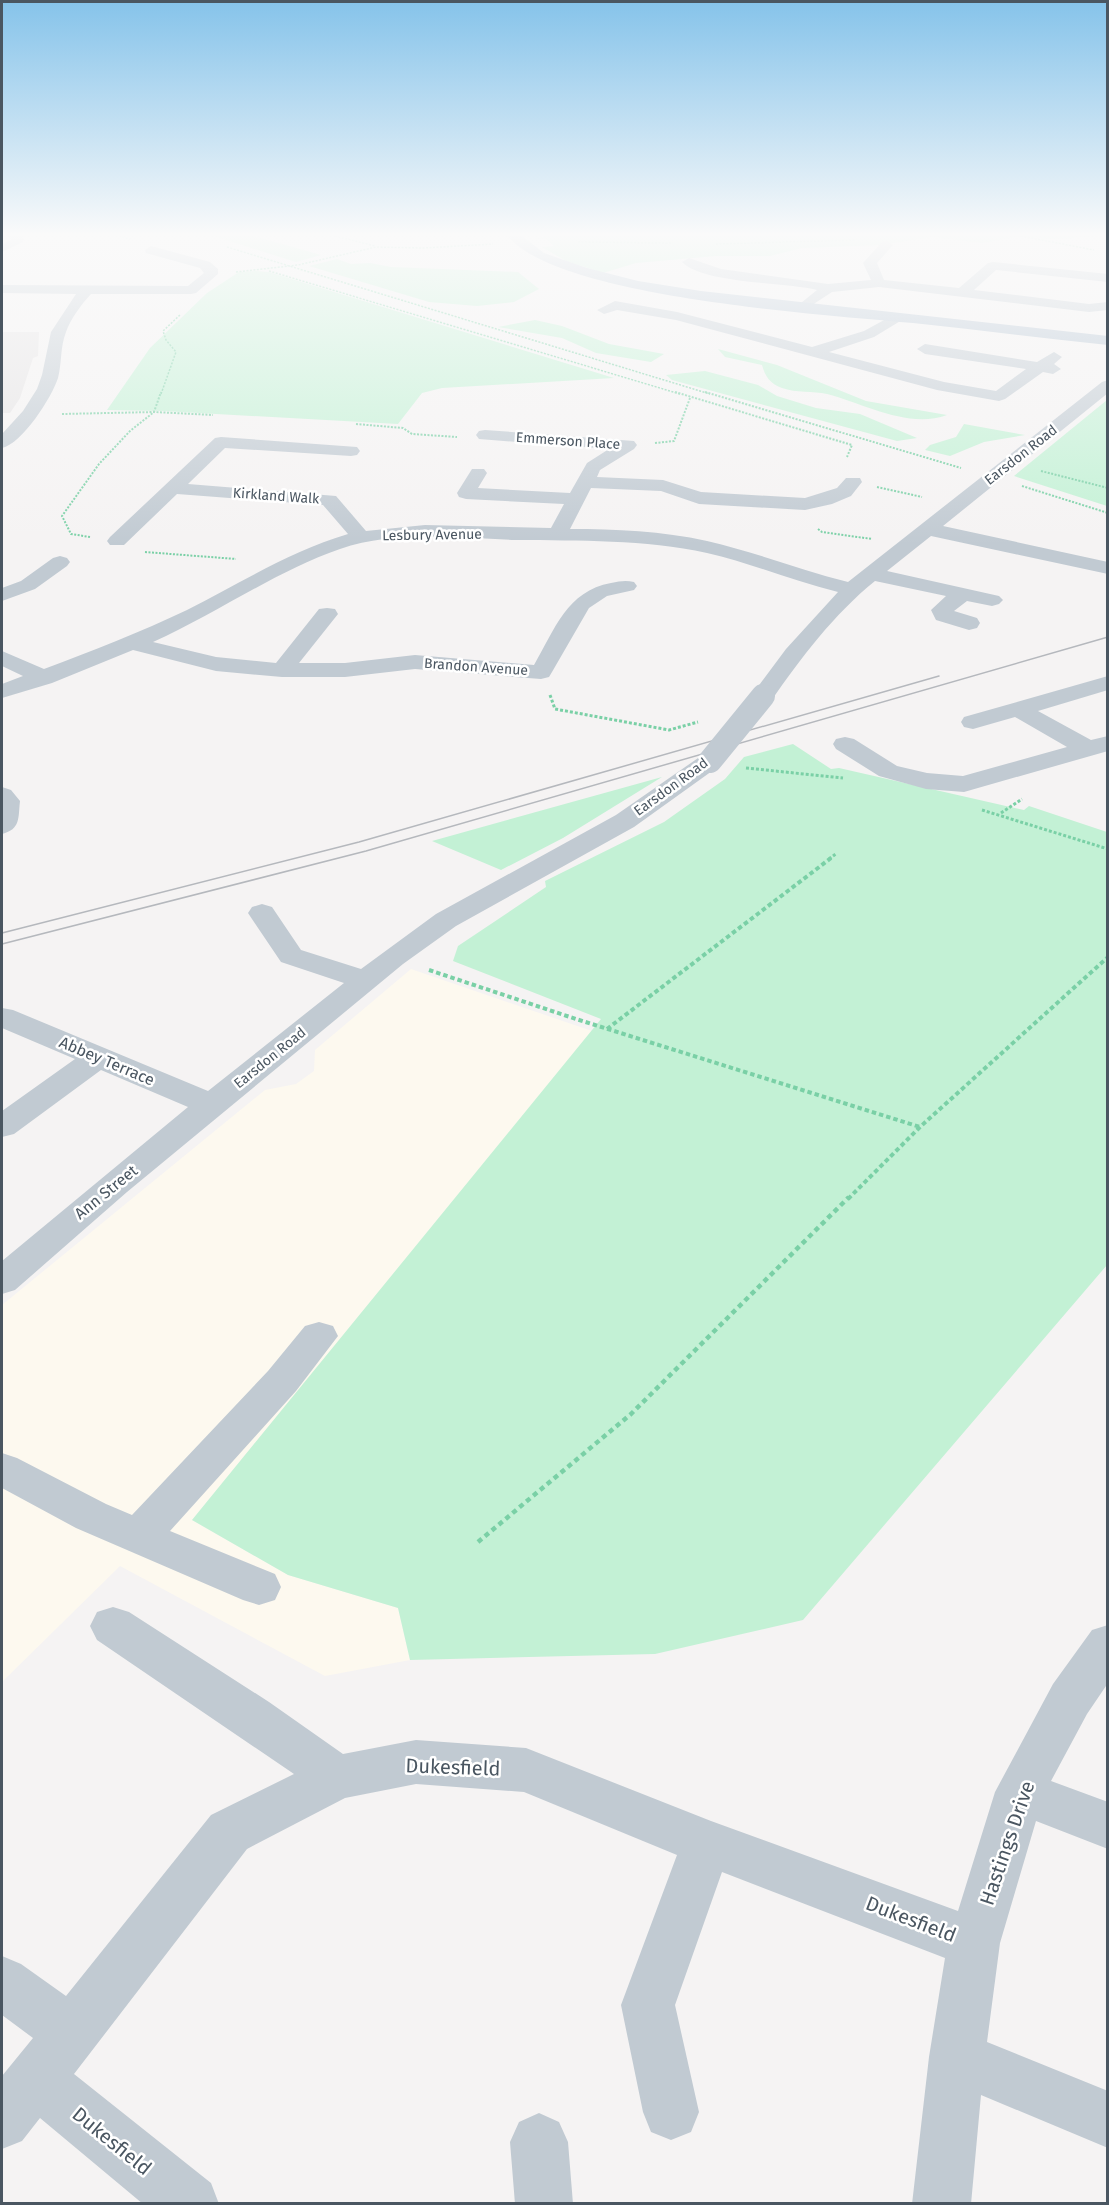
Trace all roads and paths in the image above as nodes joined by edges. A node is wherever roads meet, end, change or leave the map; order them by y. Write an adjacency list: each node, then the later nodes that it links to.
1 (56, 339): 17 (street)
2 (494, 339): 14 (path)
3 (524, 339): 22 (path)
4 (763, 339): 9 (street)
5 (854, 339): 9 (street)
6 (1089, 339): 7 (main road)
7 (1107, 341)
8 (925, 349): 11 (street)
9 (814, 352): 13 (street)
10 (1022, 352): 11 (street)
11 (1057, 364): 13 (street)
12 (1107, 385): 20 (street, Earsdon Road)
13 (999, 396): 15 (street)
14 (690, 398): 18 (path); 24 (path)
15 (984, 407)
16 (486, 435): 18 (street, Emmerson Place)
17 (2, 443)
18 (628, 445): 23 (street, Emmerson Place)
19 (351, 451): 25 (street)
20 (1010, 463): 22 (street, Earsdon Road); 26 (path)
21 (478, 473): 27 (street)
22 (993, 477): 29 (street, Earsdon Road); 30 (path)
23 (585, 482): 27 (street, Emmerson Place); 28 (street)
24 (853, 482): 28 (street); 29 (path)
25 (173, 488): 34 (street, Kirkland Walk); 35 (street)
26 (1107, 488)
27 (576, 499): 33 (street, Emmerson Place)
28 (805, 504): 31 (street)
29 (958, 504): 32 (street, Earsdon Road)
30 (1107, 513)
31 (813, 524): 36 (path)
32 (928, 529): 36 (street, Earsdon Road); 38 (street)
33 (557, 535): 34 (street, Lesbury Avenue); 41 (street, Lesbury Avenue)
34 (362, 538): 47 (street, Lesbury Avenue)
35 (117, 541)
36 (904, 548): 39 (street, Earsdon Road)
37 (60, 562): 43 (street)
38 (1106, 567)
39 (871, 574): 41 (street, Earsdon Road); 42 (street)
40 (627, 586): 50 (street, Brandon Avenue)
41 (852, 589): 64 (street, Earsdon Road, bridge)
42 (962, 594): 44 (street); 46 (street)
43 (2, 596)
44 (992, 600)
45 (327, 614): 49 (street)
46 (969, 623)
47 (131, 643): 49 (street, Brandon Avenue); 51 (street, Lesbury Avenue)
48 (2, 658): 51 (street)
49 (282, 670): 50 (street, Brandon Avenue)
50 (541, 672): 56 (path)
51 (44, 678): 53 (street, Lesbury Avenue)
52 (1107, 683): 54 (street)
53 (2, 692)
54 (1018, 709): 55 (street); 58 (street)
55 (973, 722)
56 (669, 730)
57 (845, 744): 58 (street)
58 (1098, 746)
59 (2, 795): 60 (street)
60 (2, 826)
61 (837, 853): 67 (path)
62 (262, 913): 65 (street)
63 (1107, 957): 71 (path)
64 (393, 958): 65 (street, Earsdon Road); 67 (path)
65 (365, 980): 69 (street, Earsdon Road)
66 (2, 1017): 68 (street, Abbey Terrace)
67 (607, 1029): 71 (path)
68 (98, 1057): 69 (street, Abbey Terrace); 70 (street)
69 (212, 1106): 72 (street, Ann Street)
70 (2, 1127)
71 (920, 1127): 76 (path)
72 (2, 1281)
73 (318, 1336): 75 (street)
74 (2, 1469): 75 (street)
75 (139, 1536): 77 (street)
76 (478, 1542)
77 (259, 1587)
78 (113, 1626): 80 (street)
79 (1107, 1644): 81 (street, Hastings Drive)
80 (337, 1777): 83 (street, Dukesfield); 86 (street, Dukesfield)
81 (1020, 1792): 82 (street); 84 (street, Hastings Drive)
82 (1107, 1826)
83 (707, 1843): 84 (street, Dukesfield); 89 (street)
84 (974, 1943): 87 (street, Hastings Drive)
85 (2, 1983): 86 (street)
86 (71, 2032): 88 (street, Dukesfield)
87 (957, 2057): 90 (street); 94 (street, Hastings Drive)
88 (18, 2099): 92 (street, Dukesfield)
89 (671, 2112)
90 (1107, 2120)
91 (539, 2142): 93 (street)
92 (190, 2204)
93 (544, 2204)
94 (941, 2204)

